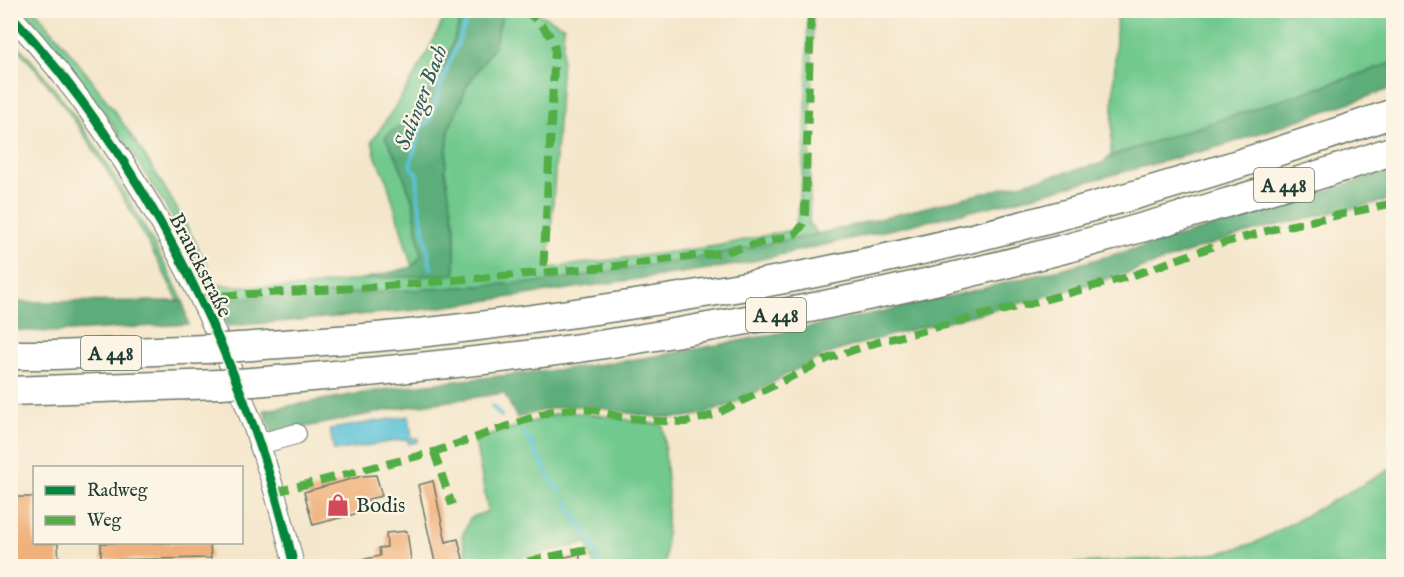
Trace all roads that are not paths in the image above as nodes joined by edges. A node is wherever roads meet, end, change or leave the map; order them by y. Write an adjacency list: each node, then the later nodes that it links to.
1 (10, 14): 7 (street, Brauckstraße)
2 (1394, 113): 4 (highway, A 448, bridge)
3 (1394, 150): 5 (highway, A 448, bridge)
4 (10, 355)
5 (10, 391)
6 (296, 434): 7 (street)
7 (259, 444): 8 (street, Brauckstraße)
8 (294, 567)

